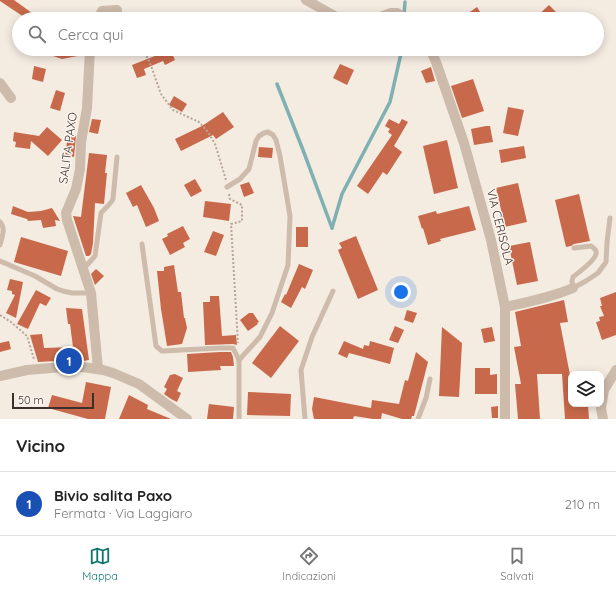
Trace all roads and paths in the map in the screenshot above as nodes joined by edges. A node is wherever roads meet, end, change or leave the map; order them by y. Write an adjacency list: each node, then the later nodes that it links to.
1 (306, 0): 4 (street)
2 (117, 10): 3 (street)
3 (102, 12)
4 (327, 12)
5 (90, 56): 18 (street, SALITA PAXO)
6 (146, 56): 11 (path)
7 (433, 56): 22 (street, VIA CERISOLA)
8 (0, 83): 9 (street)
9 (12, 98)
10 (117, 157): 18 (lane)
11 (227, 187): 24 (path); 24 (lane)
12 (610, 218): 19 (lane)
13 (0, 222): 15 (lane)
14 (142, 244): 24 (lane)
15 (0, 245)
16 (574, 248): 19 (lane)
17 (0, 261): 21 (lane)
18 (83, 267): 21 (street, SALITA PAXO)
19 (573, 288): 22 (street)
20 (333, 292): 32 (lane)
21 (91, 294): 26 (street, SALITA PAXO)
22 (505, 307): 34 (street, VIA CERISOLA)
23 (0, 315): 25 (path)
24 (239, 360): 31 (lane)
25 (37, 369): 26 (street); 28 (street)
26 (98, 369): 30 (street)
27 (616, 370): 35 (street)
28 (0, 376)
29 (430, 379): 33 (lane)
30 (187, 419)
31 (239, 419)
32 (305, 419)
33 (418, 419)
34 (506, 419)
35 (603, 419)

